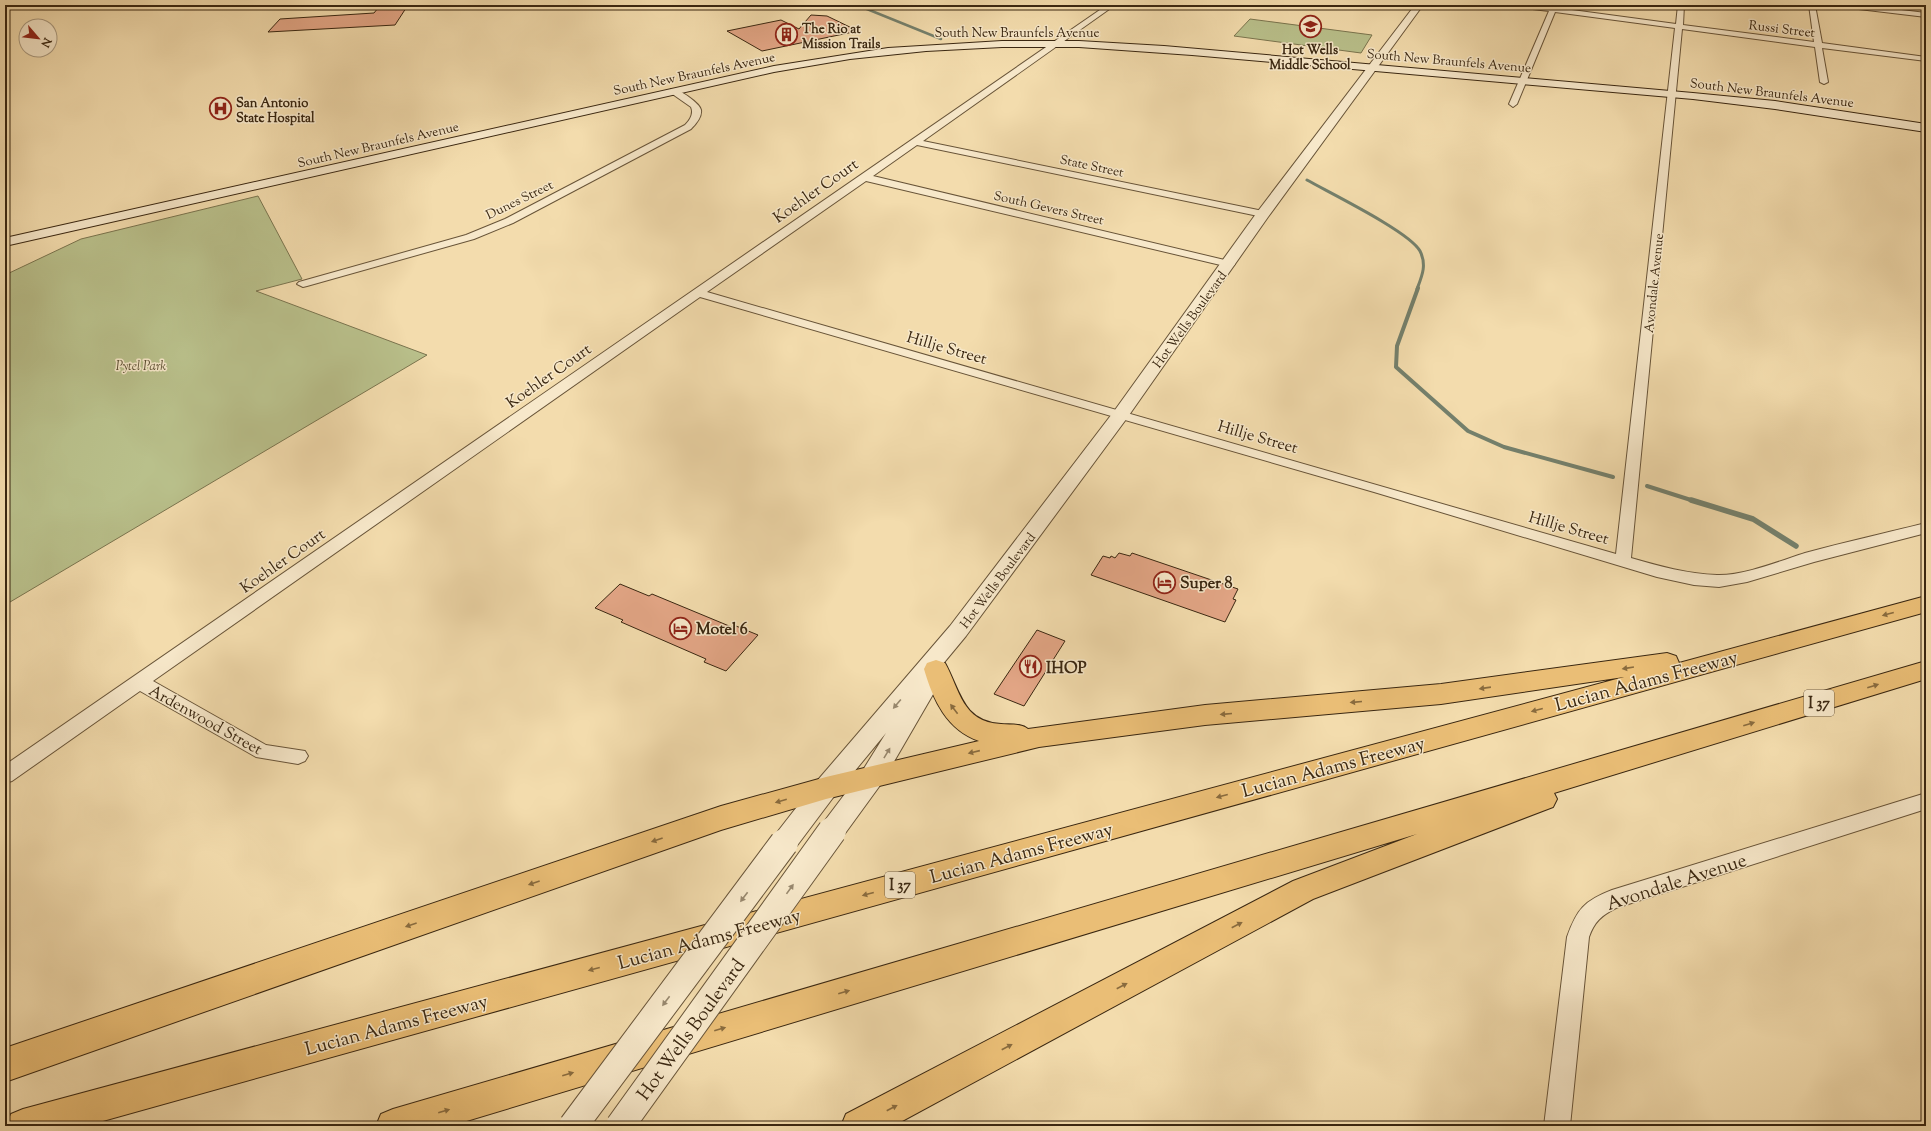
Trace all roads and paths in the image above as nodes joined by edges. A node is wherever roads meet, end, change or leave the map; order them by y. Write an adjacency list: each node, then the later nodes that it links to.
1 (1112, 5): 11 (street, Koehler Court)
2 (1419, 5): 14 (street, Hot Wells Boulevard)
3 (1517, 5): 8 (street, Russi Street)
4 (1681, 5): 10 (street, Avondale Avenue)
5 (1812, 5): 12 (street)
6 (1842, 5): 7 (street)
7 (1862, 6): 9 (street)
8 (1554, 7): 10 (street, Russi Street); 15 (street)
9 (1926, 15)
10 (1679, 26): 12 (street, Russi Street); 18 (street, Avondale Avenue)
11 (1056, 44): 14 (main road, South New Braunfels Avenue); 17 (main road, South New Braunfels Avenue); 21 (street, Koehler Court)
12 (1818, 44): 13 (street, Russi Street); 16 (street)
13 (1926, 59)
14 (1372, 68): 15 (main road, South New Braunfels Avenue); 23 (street, Hot Wells Boulevard)
15 (1524, 81): 18 (main road, South New Braunfels Avenue); 19 (street)
16 (1824, 82)
17 (674, 91): 24 (main road, South New Braunfels Avenue); 26 (street, Dunes Street)
18 (1674, 94): 20 (main road, South New Braunfels Avenue); 30 (street, Avondale Avenue)
19 (1513, 104)
20 (1926, 128)
21 (915, 142): 22 (street, Koehler Court); 23 (street, State Street)
22 (863, 177): 25 (street, South Gevers Street); 27 (street, Koehler Court)
23 (1263, 214): 25 (street, Hot Wells Boulevard)
24 (5, 242)
25 (1229, 264): 28 (street, Hot Wells Boulevard)
26 (303, 284)
27 (697, 293): 28 (street, Hillje Street); 36 (street, Koehler Court)
28 (1120, 414): 30 (street, Hillje Street); 32 (street, Hot Wells Boulevard)
29 (1926, 528): 30 (street, Hillje Street)
30 (1623, 561)
31 (1926, 604): 33 (highway, Lucian Adams Freeway / I 37, one-way to 33)
32 (958, 631): 34 (street, Hot Wells Boulevard); 42 (street, Hot Wells Boulevard, one-way to 42)
33 (1777, 644): 38 (highway, one-way to 38); 45 (highway, Lucian Adams Freeway / I 37, one-way to 45)
34 (936, 669): 38 (highway, one-way to 34); 41 (street, Hot Wells Boulevard, one-way to 34)
35 (1926, 670): 37 (highway, I 37, one-way to 35)
36 (138, 681): 39 (street, Ardenwood Street); 40 (street, Koehler Court)
37 (1712, 735): 46 (highway, I 37, one-way to 37); 49 (highway, one-way to 37)
38 (1039, 737): 41 (highway, one-way to 41)
39 (298, 756)
40 (5, 775)
41 (872, 777): 42 (highway); 48 (street, Hot Wells Boulevard, one-way to 41, bridge)
42 (826, 788): 44 (highway, one-way to 44); 47 (street, Hot Wells Boulevard, one-way to 47, bridge)
43 (1926, 801): 50 (street, Avondale Avenue)
44 (5, 1065)
45 (23, 1126)
46 (393, 1126)
47 (573, 1126)
48 (620, 1126)
49 (858, 1126)
50 (1557, 1126)

